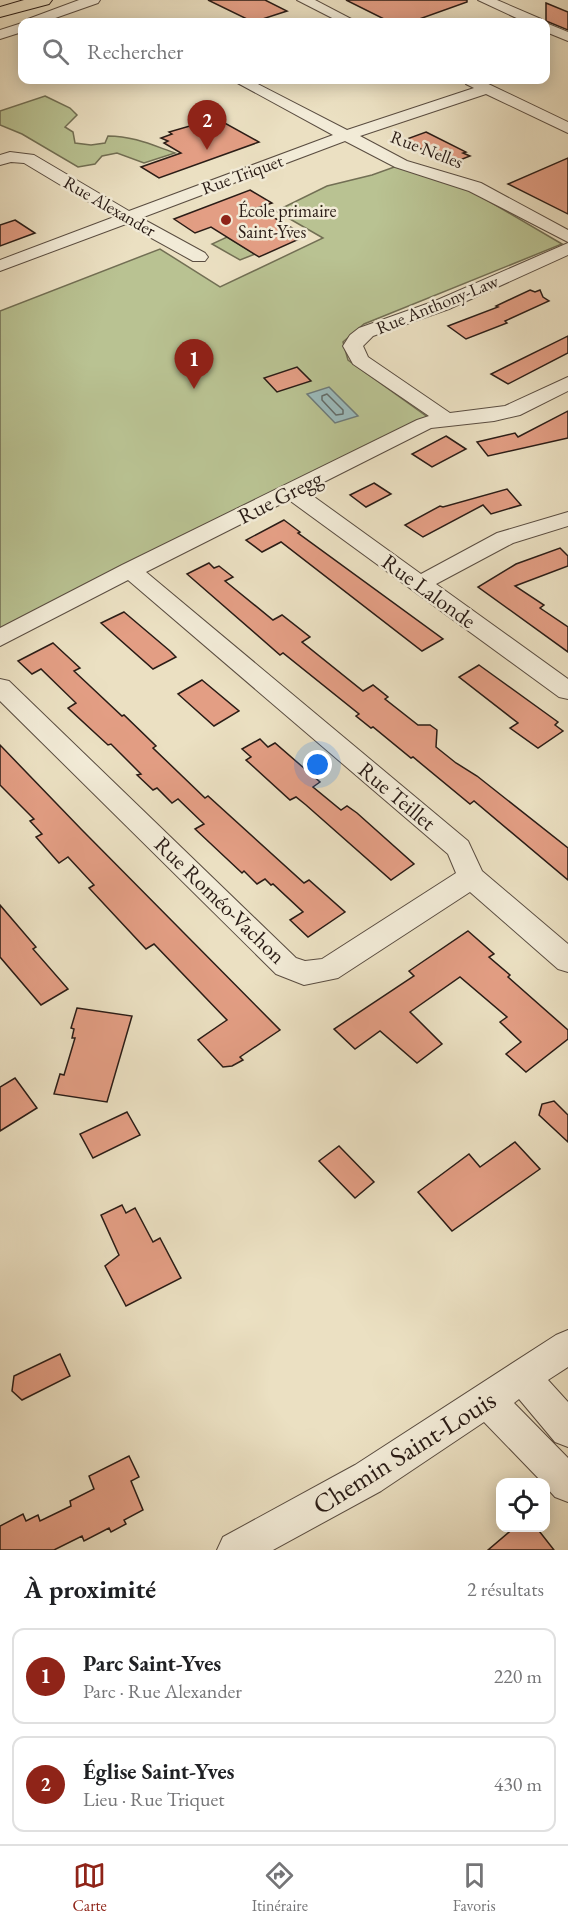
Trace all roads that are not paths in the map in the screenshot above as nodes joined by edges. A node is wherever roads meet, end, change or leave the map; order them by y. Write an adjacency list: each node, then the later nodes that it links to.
1 (43, 0): 5 (main road)
2 (93, 0): 6 (street)
3 (485, 0): 8 (street)
4 (313, 1): 7 (street)
5 (0, 12)
6 (43, 18)
7 (343, 18)
8 (527, 18)
9 (18, 28): 11 (street)
10 (550, 29): 12 (street)
11 (0, 35)
12 (568, 37)
13 (248, 84): 17 (street, Rue Nelles)
14 (476, 84): 15 (street)
15 (487, 89): 16 (street); 17 (street, Rue Triquet)
16 (568, 128)
17 (347, 135): 19 (street, Rue Triquet); 20 (street, Rue Nelles)
18 (0, 160): 19 (street, Rue Alexander)
19 (126, 217): 22 (street, Rue Alexander); 23 (street, Rue Triquet)
20 (568, 237)
21 (568, 248): 25 (street, Rue Anthony-Law)
22 (199, 257)
23 (0, 266)
24 (568, 383): 25 (street, Rue Gregg)
25 (445, 418): 26 (street, Rue Gregg)
26 (291, 491): 28 (street, Rue Gregg); 29 (street, Rue Lalonde)
27 (568, 519): 29 (street)
28 (130, 570): 30 (street, Rue Gregg); 33 (street, Rue Teillet)
29 (419, 584): 32 (street, Rue Lalonde)
30 (0, 638)
31 (0, 687): 33 (street, Rue Roméo-Vachon)
32 (568, 691)
33 (471, 877): 34 (street, Rue Teillet)
34 (568, 961)
35 (568, 1347): 36 (street, Chemin Saint-Louis)
36 (523, 1377): 37 (street, Chemin Saint-Louis); 38 (street)
37 (488, 1401): 39 (street); 40 (street, Chemin Saint-Louis)
38 (568, 1429)
39 (568, 1484)
40 (236, 1550)

